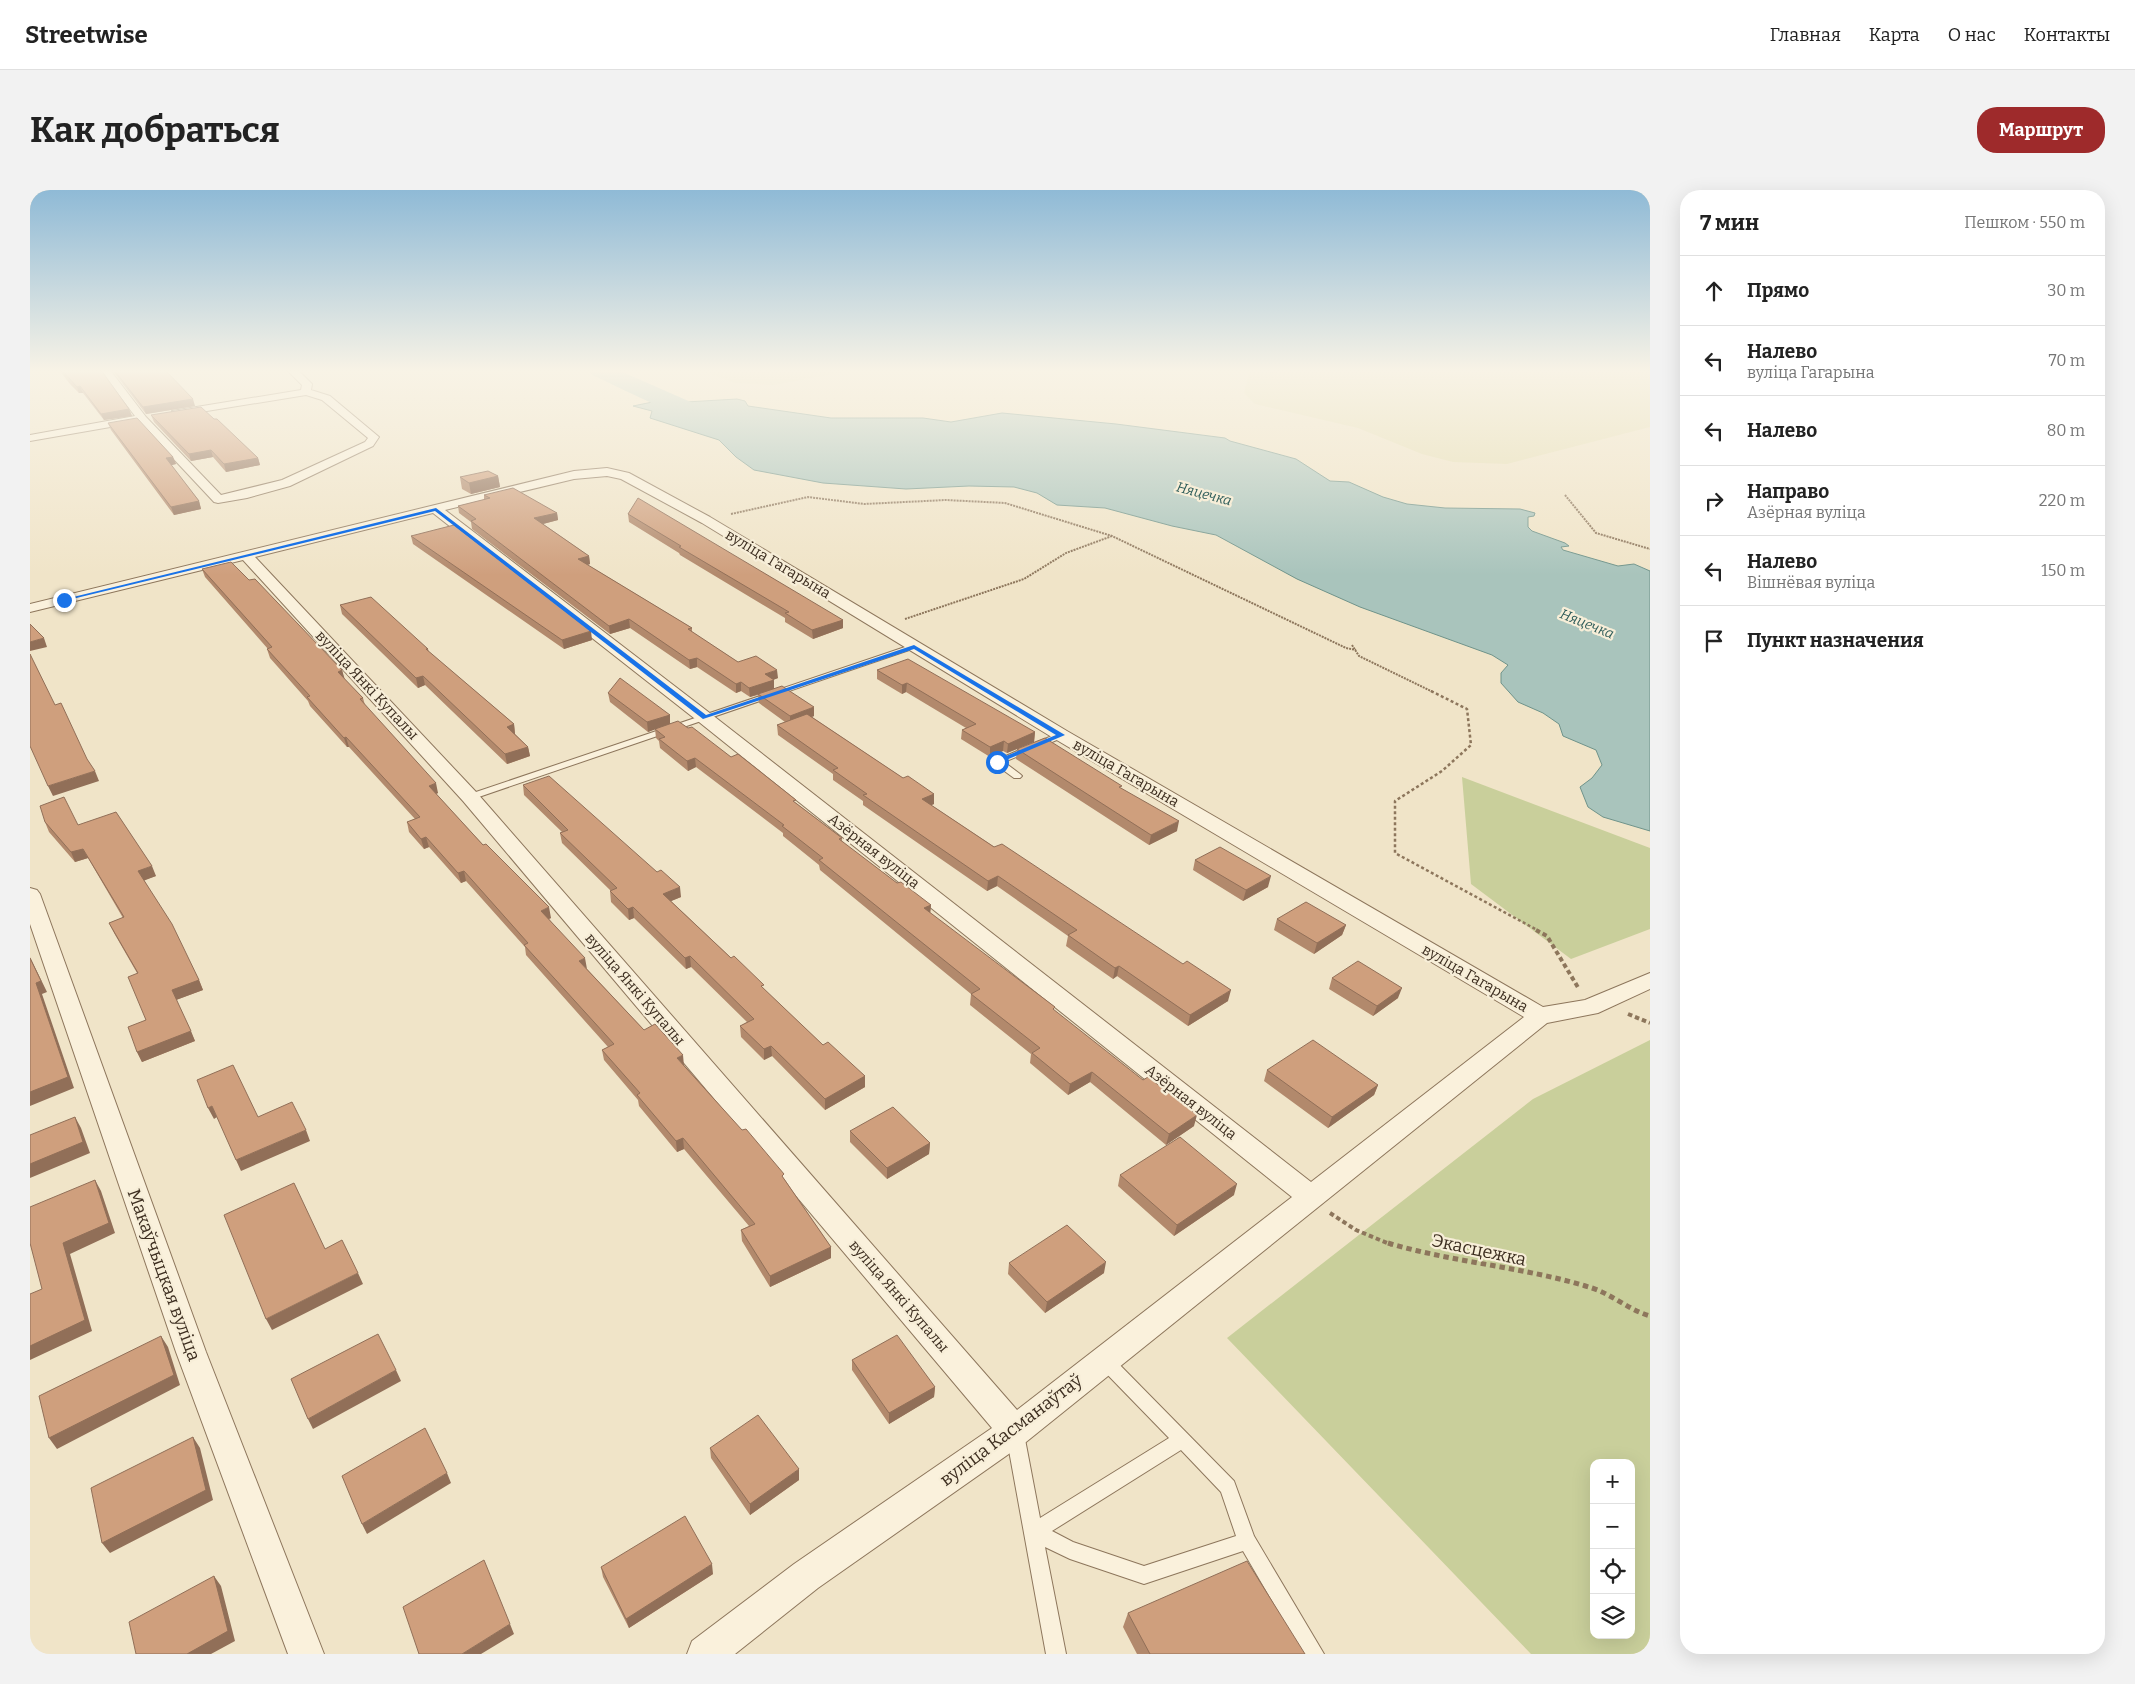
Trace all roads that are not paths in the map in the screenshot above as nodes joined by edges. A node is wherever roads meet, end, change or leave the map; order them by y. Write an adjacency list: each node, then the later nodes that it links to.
1 (168, 438): 2 (street)
2 (373, 438)
3 (436, 509): 4 (street); 6 (street, вуліца Гагарына); 7 (street, Азёрная вуліца)
4 (246, 555): 5 (street); 10 (street, вуліца Янкі Купалы)
5 (30, 608)
6 (914, 647): 7 (lane); 8 (street, вуліца Гагарына)
7 (705, 718): 10 (lane); 14 (street, Азёрная вуліца)
8 (1061, 735): 9 (lane); 13 (street, вуліца Гагарына)
9 (1017, 776)
10 (470, 797): 16 (street, вуліца Янкі Купалы)
11 (30, 894): 20 (street, Макаўчыцкая вуліца)
12 (1650, 980): 13 (street)
13 (1540, 1016): 14 (street, вуліца Касманаўтаў)
14 (1310, 1196): 15 (street, вуліца Касманаўтаў)
15 (1104, 1360): 16 (street, вуліца Касманаўтаў); 17 (lane)
16 (1015, 1431): 18 (lane); 21 (street, вуліца Касманаўтаў)
17 (1182, 1440): 18 (lane); 19 (lane)
18 (1034, 1532): 19 (lane); 22 (lane)
19 (1247, 1541): 23 (lane)
20 (306, 1654)
21 (706, 1654)
22 (1056, 1654)
23 (1314, 1654)

